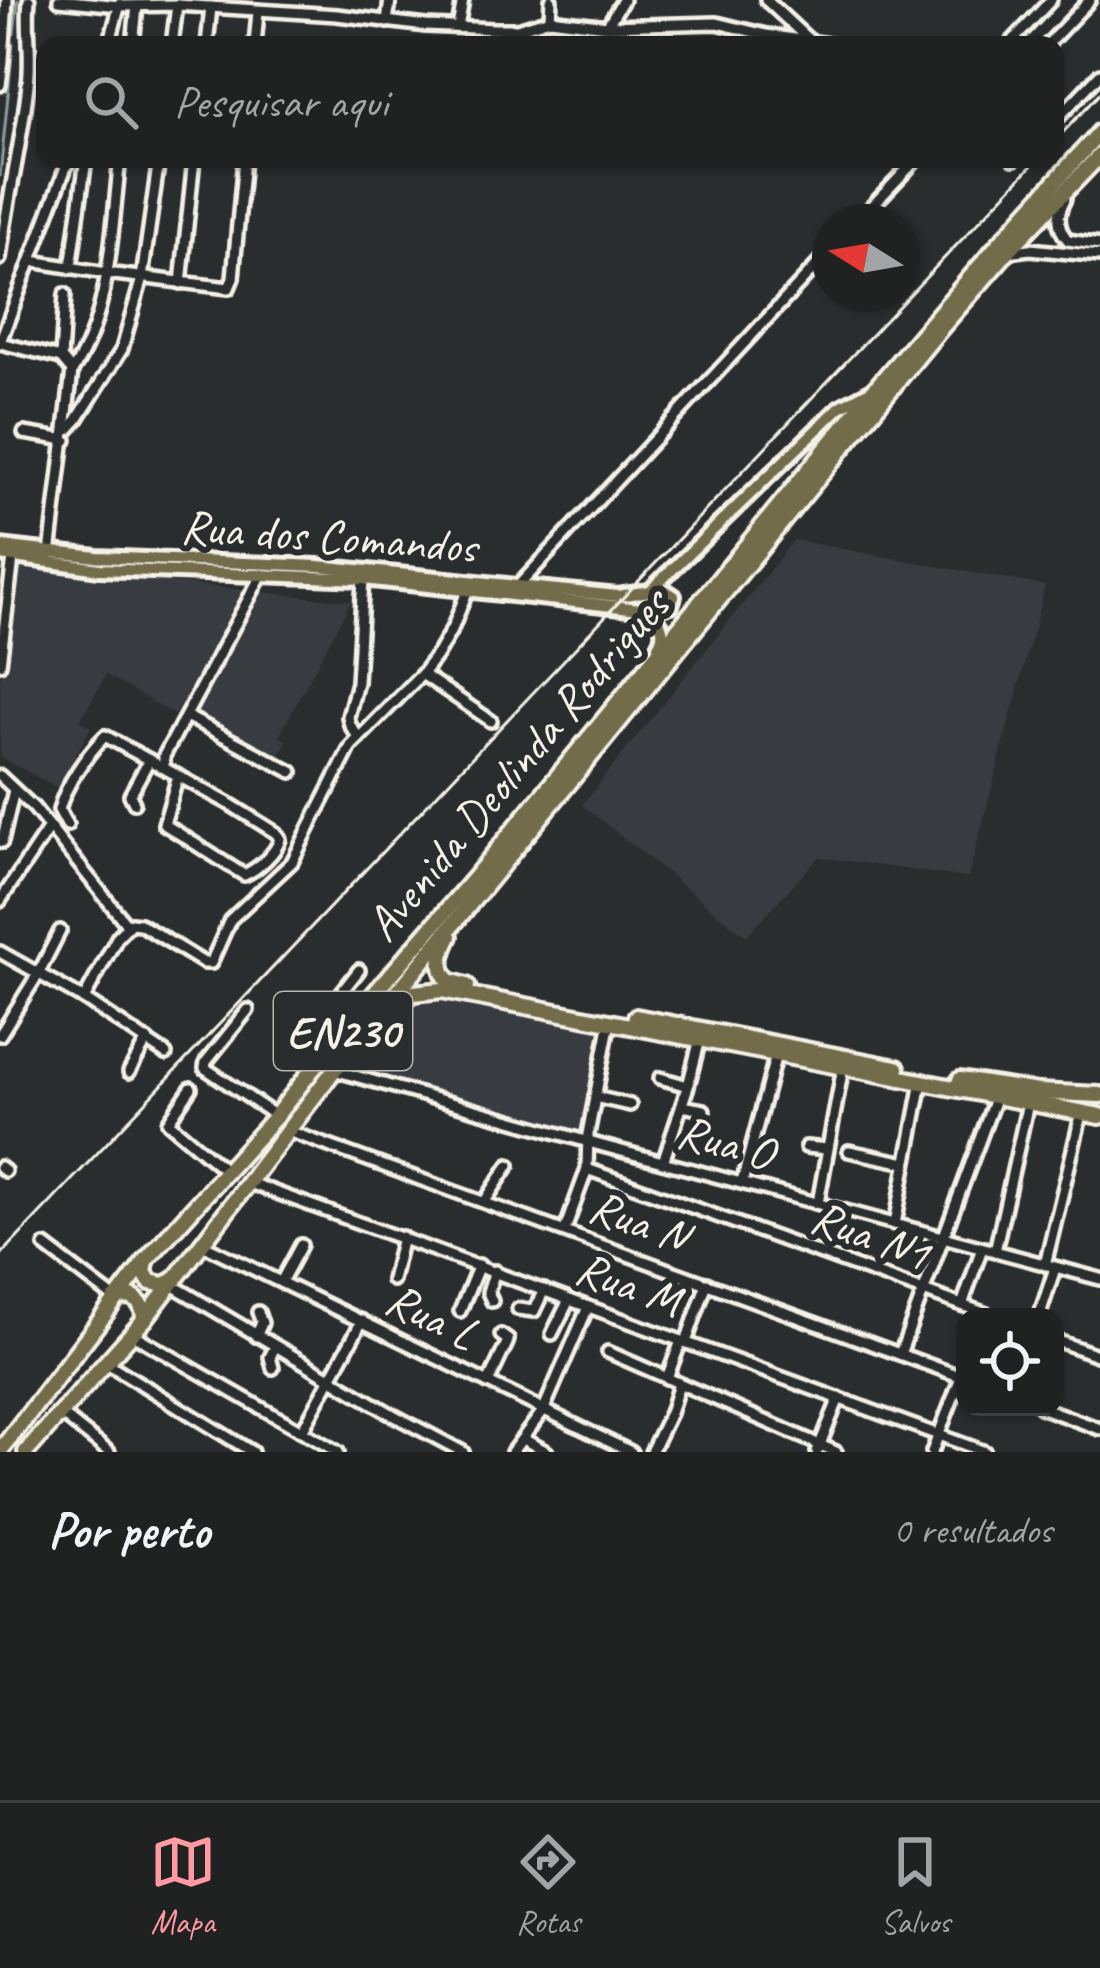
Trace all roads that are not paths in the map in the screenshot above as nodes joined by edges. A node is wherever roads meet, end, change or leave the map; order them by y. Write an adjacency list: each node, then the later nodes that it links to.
1 (7, 0): 31 (street)
2 (29, 0): 30 (street)
3 (58, 0): 11 (street)
4 (390, 0): 18 (street)
5 (463, 0): 20 (street)
6 (550, 0): 17 (street)
7 (623, 0): 19 (street)
8 (766, 0): 27 (street)
9 (1051, 0): 28 (street)
10 (1090, 0): 29 (street)
11 (121, 3): 13 (street); 21 (street)
12 (183, 4): 13 (street); 15 (street); 23 (street)
13 (137, 5): 22 (street)
14 (246, 5): 15 (street); 16 (street)
15 (211, 7): 24 (street)
16 (258, 12): 18 (street); 25 (street)
17 (550, 19): 19 (street); 20 (street)
18 (387, 22): 20 (street)
19 (607, 26): 26 (street)
20 (458, 27)
21 (112, 36)
22 (134, 36)
23 (174, 36)
24 (208, 36)
25 (256, 36)
26 (784, 36)
27 (805, 36)
28 (1017, 36)
29 (1056, 36)
30 (29, 39): 31 (street); 34 (street)
31 (4, 47): 33 (street)
32 (1100, 74): 36 (street)
33 (0, 86)
34 (28, 88): 35 (street); 47 (street)
35 (36, 90)
36 (1064, 112)
37 (1100, 132): 64 (highway, Avenida Deolinda Rodrigues / EN230)
38 (1094, 160): 48 (street); 49 (highway, Avenida Deolinda Rodrigues / EN230)
39 (66, 168): 52 (street)
40 (85, 168): 53 (street)
41 (119, 168): 55 (street)
42 (158, 168): 56 (street)
43 (193, 168): 57 (street)
44 (243, 168): 57 (street)
45 (908, 168): 46 (street)
46 (874, 204)
47 (2, 233): 51 (street)
48 (1100, 245)
49 (1007, 252): 50 (street); 92 (highway, Avenida Deolinda Rodrigues / EN230)
50 (1100, 256)
51 (0, 259)
52 (32, 261): 53 (street); 60 (street)
53 (70, 268): 55 (street)
54 (812, 270): 72 (street)
55 (106, 274): 56 (street); 63 (street)
56 (142, 278): 57 (street); 66 (street)
57 (181, 283)
58 (65, 294): 62 (street)
59 (0, 312): 60 (street)
60 (6, 325): 61 (street)
61 (0, 343): 62 (street)
62 (61, 358): 63 (street)
63 (72, 371): 66 (street)
64 (875, 389): 74 (main road); 78 (highway, Avenida Deolinda Rodrigues / EN230)
65 (25, 433): 66 (street)
66 (66, 436): 68 (street)
67 (0, 546): 68 (main road, Rua dos Comandos)
68 (50, 554): 72 (main road, Rua dos Comandos)
69 (6, 556): 70 (main road, Rua dos Comandos); 76 (street)
70 (262, 574): 71 (main road, Rua dos Comandos); 79 (street)
71 (363, 579): 73 (main road, Rua dos Comandos); 81 (street)
72 (520, 584): 74 (main road, Rua dos Comandos)
73 (468, 589): 75 (main road, Rua dos Comandos); 77 (street)
74 (651, 590): 75 (main road)
75 (640, 609): 78 (main road)
76 (0, 664)
77 (422, 674): 80 (street); 81 (street)
78 (634, 682): 102 (highway, Avenida Deolinda Rodrigues / EN230)
79 (186, 716): 82 (street); 83 (street)
80 (490, 721)
81 (359, 738): 93 (street)
82 (158, 762): 85 (street); 87 (street); 88 (street)
83 (292, 772)
84 (0, 776): 86 (street)
85 (178, 776): 85 (street)
86 (14, 790): 89 (street); 90 (street)
87 (134, 803)
88 (67, 825)
89 (48, 829): 91 (street); 93 (street)
90 (2, 842)
91 (0, 901)
92 (460, 915): 106 (highway, Avenida Deolinda Rodrigues / EN230); 117 (highway)
93 (127, 925): 98 (street)
94 (60, 931): 97 (street)
95 (0, 952): 97 (street)
96 (358, 970): 100 (street)
97 (38, 974): 98 (street); 103 (street)
98 (84, 998): 105 (street)
99 (248, 1010): 125 (street)
100 (325, 1012): 102 (street); 110 (street)
101 (610, 1021): 104 (highway); 106 (highway); 119 (street)
102 (344, 1029): 110 (highway, Avenida Deolinda Rodrigues / EN230)
103 (0, 1034)
104 (700, 1039): 108 (highway); 115 (street)
105 (147, 1040): 107 (street); 112 (street)
106 (360, 1040): 111 (highway, Avenida Deolinda Rodrigues / EN230)
107 (166, 1054)
108 (776, 1054): 109 (highway); 138 (street)
109 (843, 1067): 114 (highway); 130 (street)
110 (313, 1068): 125 (highway, Avenida Deolinda Rodrigues / EN230)
111 (334, 1070): 127 (highway, Avenida Deolinda Rodrigues / EN230); 128 (street, Rua O)
112 (129, 1072)
113 (661, 1078): 115 (street)
114 (922, 1082): 118 (highway); 133 (street)
115 (688, 1086): 122 (street)
116 (191, 1088): 136 (street)
117 (1100, 1095)
118 (996, 1096): 120 (highway); 144 (street)
119 (595, 1097): 121 (street); 128 (street)
120 (1028, 1103): 124 (highway); 149 (street)
121 (630, 1105)
122 (682, 1106): 123 (street); 132 (street)
123 (704, 1110)
124 (1082, 1112): 126 (highway); 152 (street)
125 (275, 1116): 136 (highway, Avenida Deolinda Rodrigues / EN230)
126 (1100, 1116)
127 (288, 1130): 137 (highway, Avenida Deolinda Rodrigues / EN230); 139 (street, Rua N)
128 (588, 1142): 132 (street, Rua O); 135 (street)
129 (806, 1147): 130 (street)
130 (827, 1149): 140 (street)
131 (849, 1151): 133 (street)
132 (663, 1162): 138 (street, Rua O)
133 (906, 1162): 141 (street)
134 (509, 1165): 139 (street)
135 (587, 1169): 142 (street); 160 (street, Rua N1)
136 (226, 1171): 150 (highway, Avenida Deolinda Rodrigues / EN230)
137 (248, 1182): 143 (street, Rua M); 145 (highway, Avenida Deolinda Rodrigues / EN230)
138 (742, 1183): 140 (street, Rua O)
139 (485, 1201): 142 (street, Rua N)
140 (818, 1203): 141 (street, Rua O)
141 (895, 1223): 144 (street, Rua O)
142 (565, 1230): 158 (street, Rua N)
143 (402, 1237): 151 (street, Rua M); 154 (street)
144 (945, 1237): 148 (street, Rua O); 160 (street)
145 (202, 1244): 156 (highway, Avenida Deolinda Rodrigues / EN230); 157 (street, Rua L)
146 (301, 1245): 157 (street)
147 (45, 1246): 161 (street)
148 (982, 1249): 149 (street, Rua O); 164 (street)
149 (995, 1251): 152 (street, Rua O)
150 (148, 1258): 156 (highway); 161 (highway, Avenida Deolinda Rodrigues / EN230)
151 (479, 1265): 153 (street, Rua M); 169 (street)
152 (1050, 1267): 155 (street, Rua O); 167 (street)
153 (495, 1271): 159 (street, Rua M); 163 (street)
154 (392, 1280)
155 (1100, 1280)
156 (173, 1282): 171 (highway, Avenida Deolinda Rodrigues / EN230); 176 (street)
157 (281, 1282): 172 (street, Rua L)
158 (707, 1283): 177 (street); 181 (street, Rua N)
159 (544, 1290): 162 (street, Rua M); 168 (street)
160 (923, 1292): 164 (street, Rua N1); 181 (street)
161 (115, 1299): 171 (highway); 200 (highway, Avenida Deolinda Rodrigues / EN230)
162 (569, 1300): 165 (street, Rua M); 174 (street)
163 (492, 1301)
164 (962, 1305): 166 (street, Rua N1)
165 (588, 1307): 177 (street, Rua M); 192 (street)
166 (970, 1308)
167 (1041, 1308)
168 (518, 1309)
169 (460, 1311)
170 (258, 1312): 176 (street)
171 (144, 1320): 173 (highway, Avenida Deolinda Rodrigues / EN230)
172 (362, 1321): 186 (street); 188 (street, Rua L)
173 (132, 1334): 183 (highway, Avenida Deolinda Rodrigues / EN230); 196 (street)
174 (552, 1334)
175 (501, 1335): 188 (street)
176 (256, 1336): 179 (street)
177 (684, 1341): 187 (street); 191 (street, Rua M)
178 (1064, 1343): 182 (street)
179 (275, 1347): 184 (street); 186 (street)
180 (608, 1352): 187 (street)
181 (900, 1354): 185 (street, Rua N)
182 (1100, 1356)
183 (106, 1363): 193 (highway, Avenida Deolinda Rodrigues / EN230); 203 (street)
184 (273, 1368)
185 (956, 1374)
186 (329, 1378): 196 (street); 205 (street)
187 (667, 1378): 189 (street)
188 (488, 1383): 192 (street, Rua L)
189 (679, 1384): 199 (street); 209 (street)
190 (956, 1395): 197 (street)
191 (838, 1398): 197 (street, Rua M); 199 (street)
192 (543, 1411): 198 (street); 208 (street, Rua L)
193 (62, 1414): 201 (highway, Avenida Deolinda Rodrigues / EN230); 202 (street)
194 (1064, 1416): 195 (street)
195 (1100, 1429)
196 (302, 1431): 204 (street)
197 (940, 1436): 211 (street); 212 (street, Rua M)
198 (523, 1439): 206 (street); 207 (street)
199 (818, 1449): 210 (street)
200 (0, 1451)
201 (26, 1452)
202 (109, 1452)
203 (252, 1452)
204 (338, 1452)
205 (463, 1452)
206 (512, 1452)
207 (547, 1452)
208 (631, 1452)
209 (651, 1452)
210 (836, 1452)
211 (932, 1452)
212 (985, 1452)

